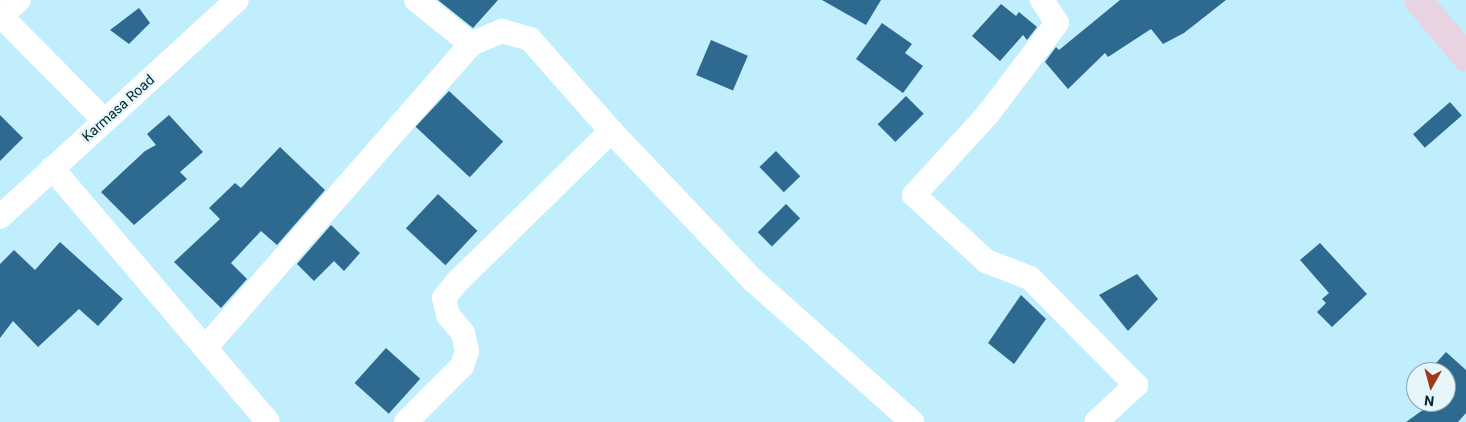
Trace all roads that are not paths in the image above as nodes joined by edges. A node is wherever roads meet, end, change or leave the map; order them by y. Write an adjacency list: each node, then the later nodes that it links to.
1 (19, 0): 6 (street)
2 (237, 0): 9 (street, Karmasa Road)
3 (416, 0): 7 (street)
4 (1042, 0): 17 (street)
5 (1418, 0): 8 (street)
6 (0, 15): 9 (street)
7 (472, 44): 10 (street); 13 (street)
8 (1466, 57)
9 (105, 121): 11 (street, Karmasa Road)
10 (612, 131): 15 (street); 16 (street)
11 (52, 168): 12 (street, Karmasa Road); 13 (street)
12 (0, 217)
13 (205, 348): 14 (street)
14 (268, 422)
15 (406, 422)
16 (912, 422)
17 (1096, 422)

